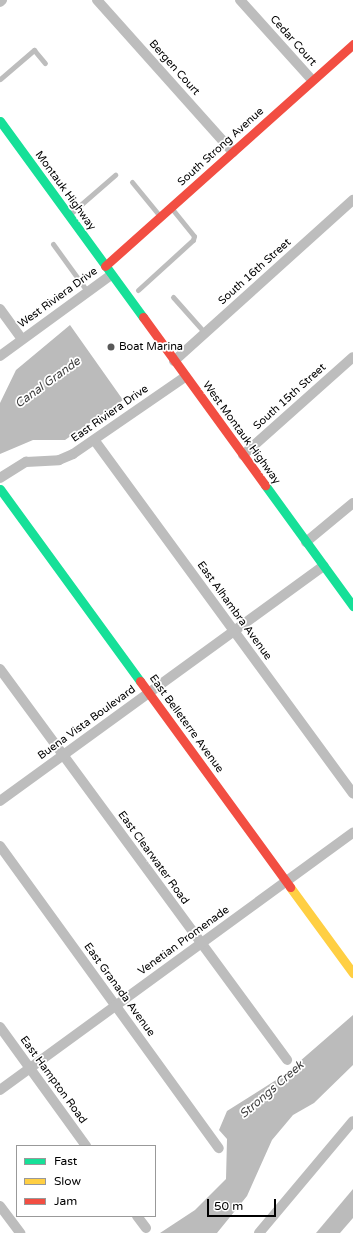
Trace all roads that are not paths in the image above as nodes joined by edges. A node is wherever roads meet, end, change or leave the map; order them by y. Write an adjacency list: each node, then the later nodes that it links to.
1 (97, 0): 8 (street, Bergen Court)
2 (240, 0): 6 (street, Cedar Court)
3 (353, 44): 6 (street, South Strong Avenue)
4 (45, 63): 5 (lane)
5 (0, 79)
6 (312, 80): 8 (street, South Strong Avenue)
7 (0, 121): 13 (street, Montauk Highway)
8 (233, 152): 12 (street, South Strong Avenue)
9 (115, 175): 13 (lane)
10 (132, 182): 14 (lane)
11 (353, 200): 21 (street, South 16th Street)
12 (171, 208): 14 (street, South Strong Avenue); 17 (lane)
13 (68, 216): 16 (street, Montauk Highway)
14 (161, 217): 16 (street, South Strong Avenue)
15 (54, 244): 18 (lane)
16 (108, 270): 18 (street, West Riviera Drive); 25 (street, West Montauk Highway)
17 (138, 290)
18 (88, 292): 22 (street, West Riviera Drive)
19 (173, 297): 21 (lane)
20 (0, 309): 22 (street)
21 (205, 333): 25 (street, South 16th Street)
22 (22, 339): 23 (street, West Riviera Drive)
23 (0, 356)
24 (353, 357): 28 (street, South 15th Street)
25 (174, 361): 26 (street, West Montauk Highway)
26 (185, 377): 27 (street, East Riviera Drive); 28 (street, West Montauk Highway)
27 (95, 441): 29 (street, East Riviera Drive); 35 (street, East Alhambra Avenue)
28 (243, 455): 32 (street, West Montauk Highway)
29 (0, 478)
30 (0, 489): 37 (street, East Belleterre Avenue)
31 (353, 503): 32 (street)
32 (306, 542): 33 (street, West Montauk Highway)
33 (324, 566): 34 (street, West Montauk Highway); 35 (street, Buena Vista Boulevard)
34 (353, 606)
35 (234, 631): 37 (street, Buena Vista Boulevard); 39 (street, East Alhambra Avenue)
36 (0, 669): 38 (street, East Clearwater Road)
37 (149, 693): 38 (street, Buena Vista Boulevard); 43 (street, East Belleterre Avenue)
38 (63, 755): 40 (street, Buena Vista Boulevard); 44 (street, East Clearwater Road)
39 (353, 794)
40 (0, 801)
41 (353, 833): 43 (street, Venetian Promenade)
42 (0, 846): 46 (street, East Granada Avenue)
43 (286, 882): 44 (street, Venetian Promenade); 45 (street, East Belleterre Avenue)
44 (200, 944): 46 (street, Venetian Promenade); 48 (street, East Clearwater Road)
45 (353, 973)
46 (116, 1005): 49 (street, Venetian Promenade); 53 (street, East Granada Avenue)
47 (0, 1028): 49 (street, East Hampton Road)
48 (287, 1060)
49 (29, 1068): 50 (street, Venetian Promenade); 52 (street, East Hampton Road)
50 (0, 1090)
51 (353, 1121): 58 (street)
52 (85, 1145)
53 (220, 1148)
54 (0, 1206): 57 (street)
55 (138, 1217): 56 (street)
56 (146, 1228)
57 (20, 1233)
58 (259, 1233)

